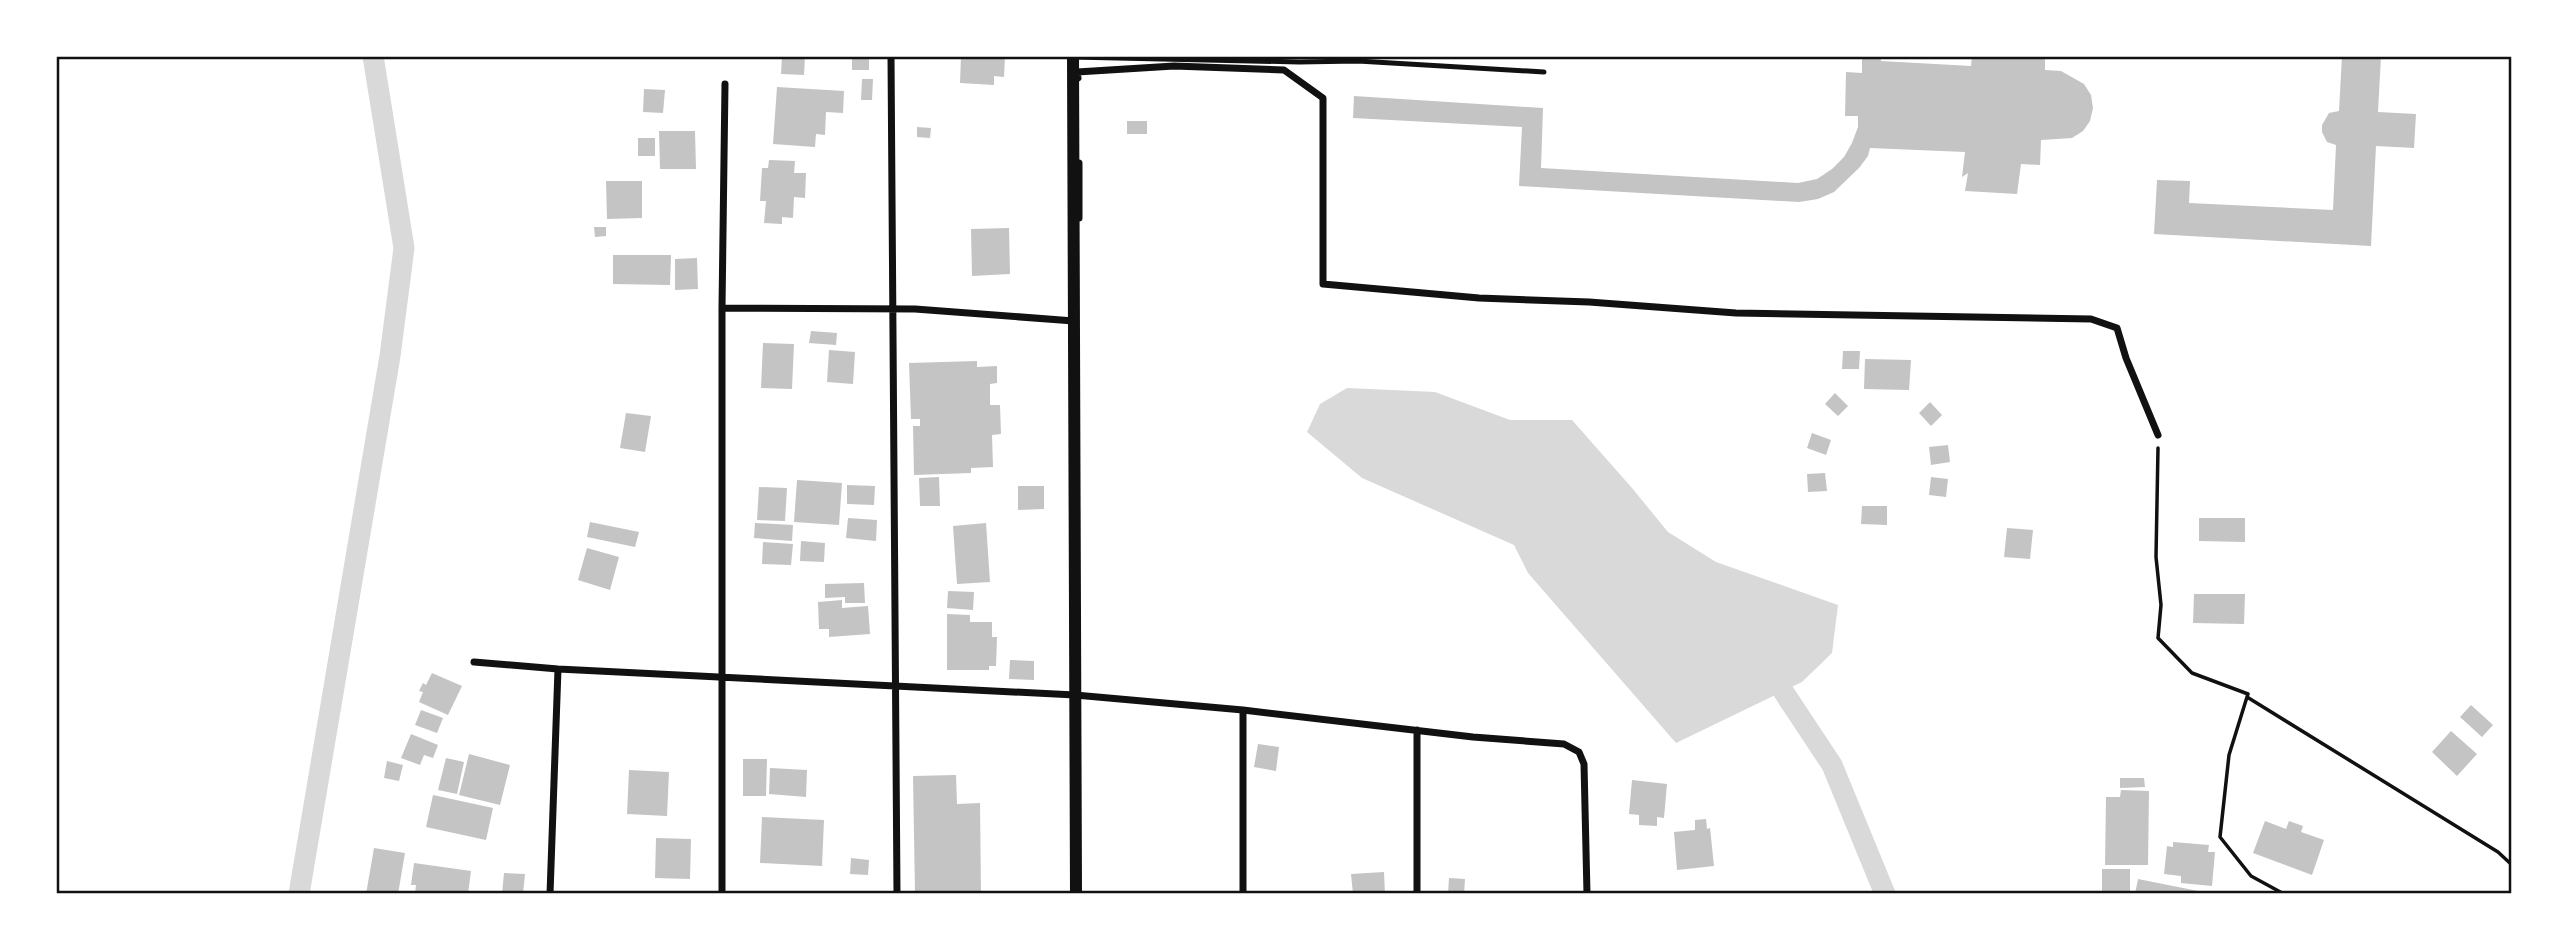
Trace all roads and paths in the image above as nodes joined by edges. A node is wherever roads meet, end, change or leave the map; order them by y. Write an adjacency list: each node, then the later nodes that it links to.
1 (891, 56): 5 (street)
2 (1073, 57): 3 (lane); 7 (street)
3 (1544, 72)
4 (725, 84): 6 (street)
5 (893, 308): 6 (street); 7 (street); 13 (street)
6 (722, 309): 12 (street)
7 (1074, 321): 8 (street)
8 (1074, 415): 9 (street); 14 (street)
9 (2158, 435): 15 (path)
10 (474, 662): 11 (street)
11 (558, 669): 12 (street); 19 (street)
12 (723, 677): 13 (street); 20 (street)
13 (895, 686): 14 (street); 21 (street)
14 (1075, 695): 16 (street); 22 (street)
15 (2247, 697): 18 (path); 26 (path)
16 (1243, 710): 17 (street); 23 (street)
17 (1417, 730): 24 (street); 25 (street)
18 (2512, 866)
19 (550, 894)
20 (722, 894)
21 (897, 894)
22 (1076, 894)
23 (1242, 894)
24 (1417, 894)
25 (1587, 894)
26 (2284, 894)

